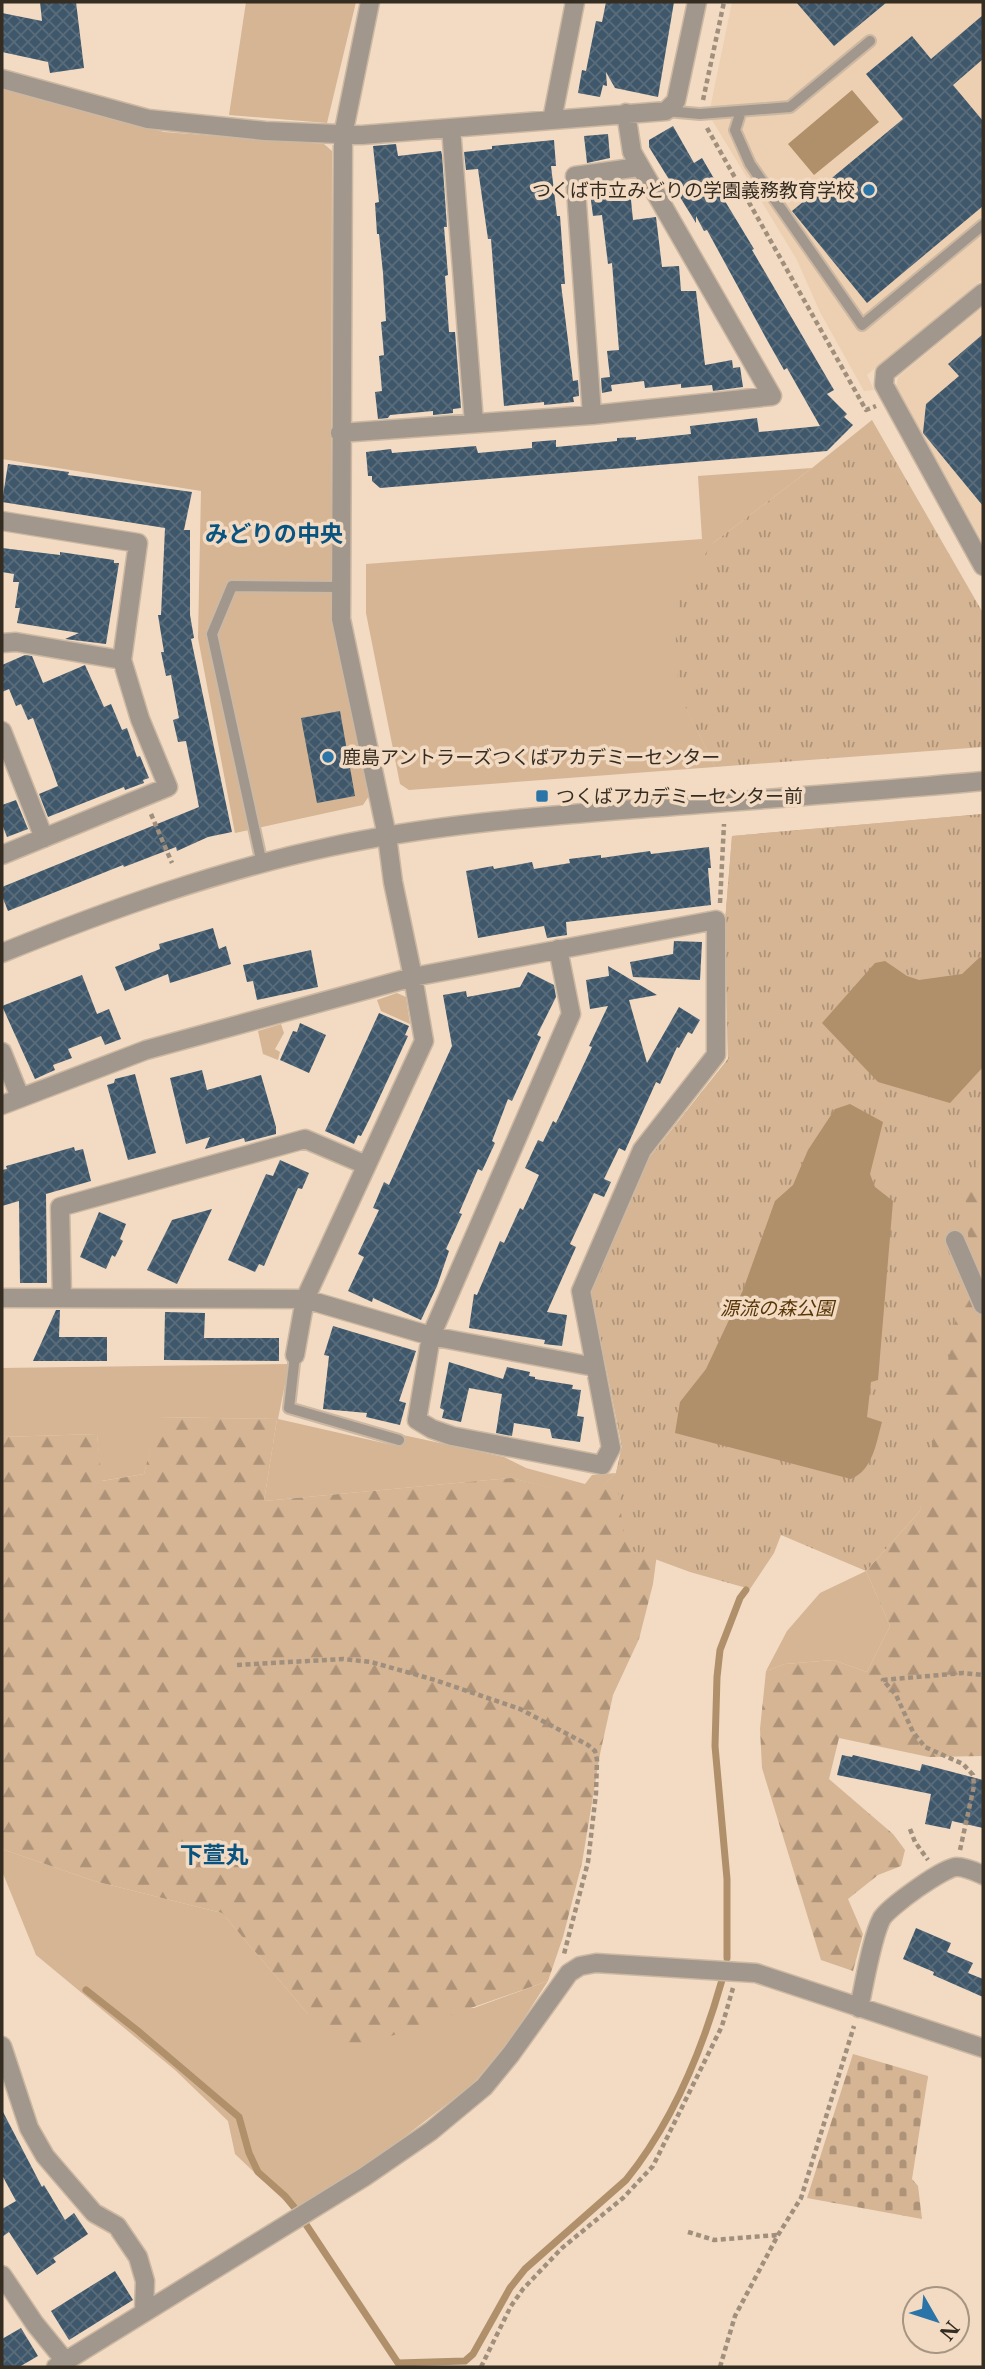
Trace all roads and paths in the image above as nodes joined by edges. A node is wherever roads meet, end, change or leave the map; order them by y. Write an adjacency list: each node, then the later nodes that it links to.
1 (370, 2): 11 (street)
2 (575, 2): 9 (street)
3 (697, 2): 6 (street)
4 (870, 41): 7 (lane)
5 (2, 79): 11 (street)
6 (666, 111): 7 (lane); 8 (street)
7 (741, 111): 13 (lane)
8 (626, 113): 9 (street); 12 (street)
9 (552, 120): 10 (street)
10 (451, 128): 11 (street); 16 (street)
11 (342, 135): 17 (street)
12 (639, 167): 15 (street); 15 (street)
13 (983, 225)
14 (983, 292): 19 (street)
15 (592, 415): 16 (street)
16 (474, 423): 17 (street)
17 (340, 433): 20 (street)
18 (2, 521): 22 (street)
19 (983, 566)
20 (341, 587): 27 (street); 31 (lane)
21 (2, 643): 22 (street)
22 (122, 660): 25 (street)
23 (2, 731): 28 (street)
24 (983, 781): 27 (street)
25 (143, 797): 28 (street); 30 (path)
26 (724, 824): 32 (path)
27 (387, 836): 31 (street); 35 (street)
28 (44, 838): 29 (street)
29 (2, 855)
30 (172, 863)
31 (262, 864): 34 (street)
32 (716, 920): 33 (street); 47 (street)
33 (558, 949): 35 (street); 45 (street)
34 (2, 953)
35 (413, 977): 37 (street); 39 (street)
36 (2, 1052): 37 (street)
37 (20, 1097): 38 (street)
38 (2, 1105)
39 (366, 1165): 42 (street); 43 (street)
40 (955, 1240): 44 (street)
41 (2, 1298): 42 (street)
42 (62, 1298): 43 (street)
43 (304, 1299): 45 (street); 46 (street)
44 (983, 1305)
45 (431, 1336): 47 (street); 47 (street)
46 (295, 1354): 48 (lane)
47 (595, 1367)
48 (399, 1440)
49 (237, 1665): 55 (path)
50 (983, 1675): 52 (path)
51 (910, 1829): 52 (path)
52 (948, 1870): 53 (street); 56 (street)
53 (983, 1875)
54 (738, 1970): 55 (street); 56 (street); 64 (path)
55 (558, 1985): 62 (street)
56 (859, 2008): 58 (street); 60 (path)
57 (2, 2046): 62 (street)
58 (983, 2049)
59 (688, 2232): 60 (path)
60 (778, 2235): 65 (path)
61 (2, 2275): 63 (street)
62 (144, 2312): 63 (street)
63 (61, 2364)
64 (481, 2367)
65 (720, 2367)

